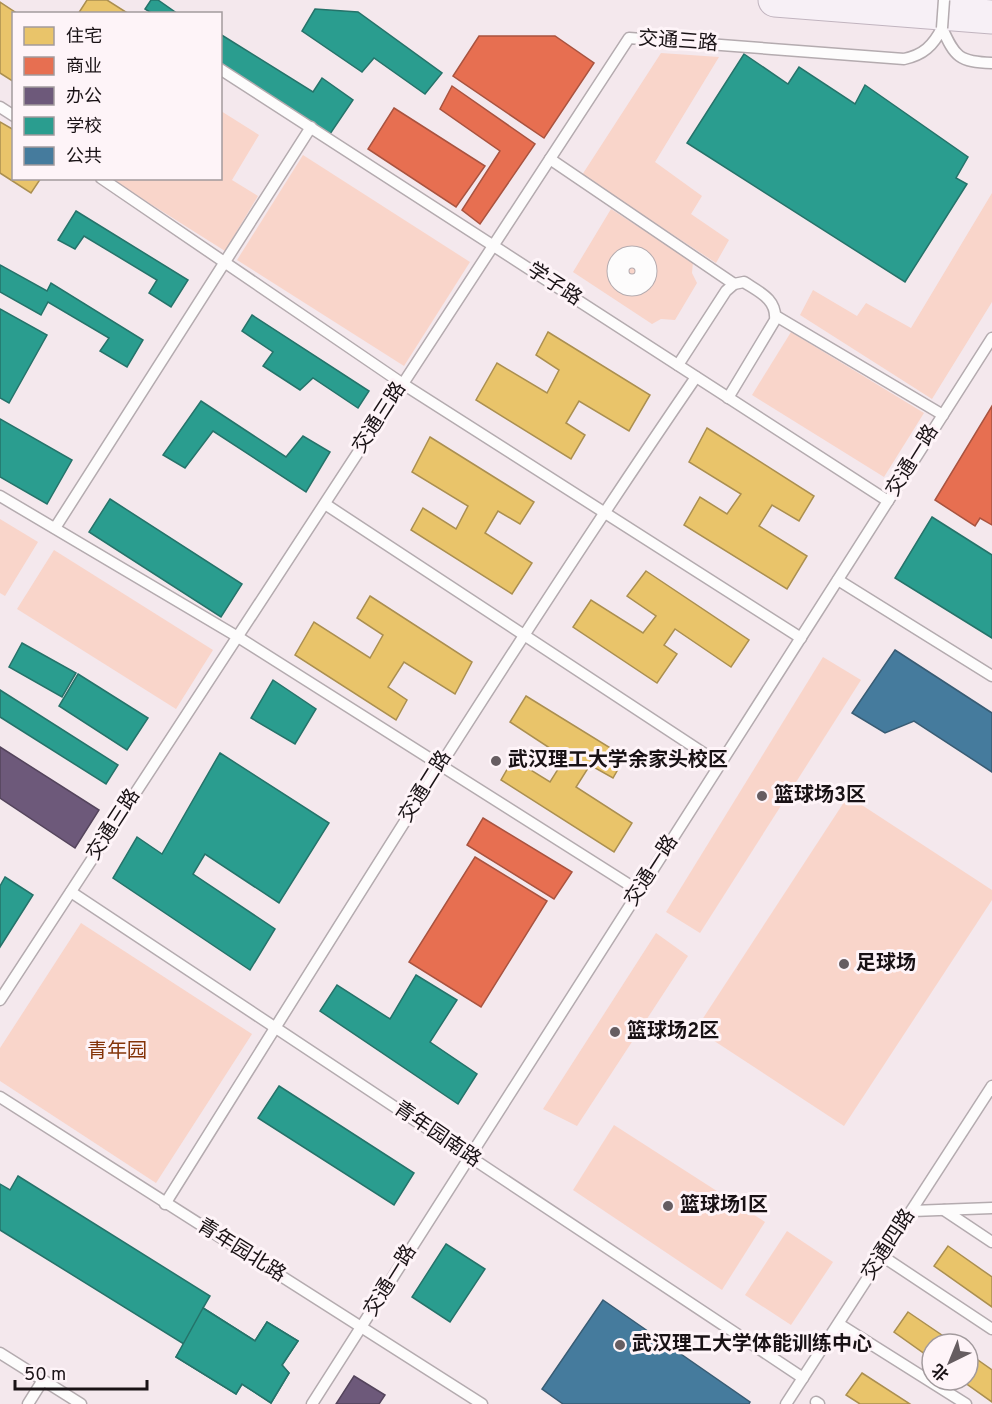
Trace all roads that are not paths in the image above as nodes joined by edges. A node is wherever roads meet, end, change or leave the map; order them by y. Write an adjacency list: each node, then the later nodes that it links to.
1 (775, 0): 3 (main road)
2 (944, 0): 4 (lane, bridge)
3 (992, 16)
4 (942, 28): 5 (lane); 8 (lane, 交通三路)
5 (992, 63)
6 (222, 70): 7 (lane, 学子路)
7 (311, 127): 10 (lane, 学子路); 11 (lane)
8 (550, 159): 10 (lane, 交通三路); 12 (lane)
9 (103, 180): 11 (lane)
10 (494, 246): 15 (lane, 学子路); 17 (lane, 交通三路)
11 (223, 264): 17 (lane); 24 (lane)
12 (734, 284): 13 (lane); 15 (lane)
13 (776, 316): 18 (lane); 19 (lane)
14 (992, 338): 19 (lane, 交通一路)
15 (678, 365): 16 (lane, 学子路)
16 (696, 377): 18 (lane, 学子路); 23 (lane, 交通二路)
17 (403, 384): 22 (lane, 交通三路); 23 (lane)
18 (728, 398): 21 (lane, 学子路)
19 (943, 415): 21 (lane, 交通一路)
20 (0, 496): 24 (lane)
21 (888, 501): 25 (lane, 交通一路)
22 (325, 504): 26 (lane); 27 (lane, 交通三路)
23 (604, 512): 26 (lane, 交通二路); 28 (lane)
24 (55, 528): 27 (lane)
25 (838, 580): 28 (lane, 交通一路); 29 (lane)
26 (524, 636): 30 (lane); 31 (lane, 交通二路)
27 (238, 637): 31 (lane); 33 (lane, 交通三路)
28 (801, 638): 30 (lane, 交通一路)
29 (992, 676)
30 (720, 764): 32 (lane, 交通一路)
31 (439, 766): 32 (lane); 35 (lane, 交通二路)
32 (639, 891): 38 (lane, 交通一路)
33 (71, 892): 34 (lane, 交通三路); 35 (lane, 青年园南路)
34 (0, 1000)
35 (275, 1028): 38 (lane, 青年园南路); 39 (lane, 交通二路)
36 (992, 1086): 41 (lane, 交通四路)
37 (0, 1097): 39 (lane, 青年园北路)
38 (470, 1157): 46 (lane, 交通一路); 49 (lane, 青年园南路)
39 (165, 1204): 46 (lane, 青年园北路)
40 (992, 1208): 42 (lane)
41 (912, 1210): 42 (lane); 44 (lane, 交通四路)
42 (944, 1210): 43 (lane)
43 (992, 1242)
44 (882, 1256): 45 (lane, 交通四路); 47 (lane)
45 (838, 1324): 49 (lane, 交通四路); 56 (lane)
46 (362, 1326): 53 (lane, 交通一路); 54 (lane, 青年园北路)
47 (992, 1329)
48 (0, 1353): 50 (lane)
49 (804, 1377): 55 (lane, 交通四路)
50 (43, 1380): 51 (lane); 52 (lane)
51 (28, 1404)
52 (81, 1404)
53 (312, 1404)
54 (482, 1404)
55 (786, 1404)
56 (966, 1404)

